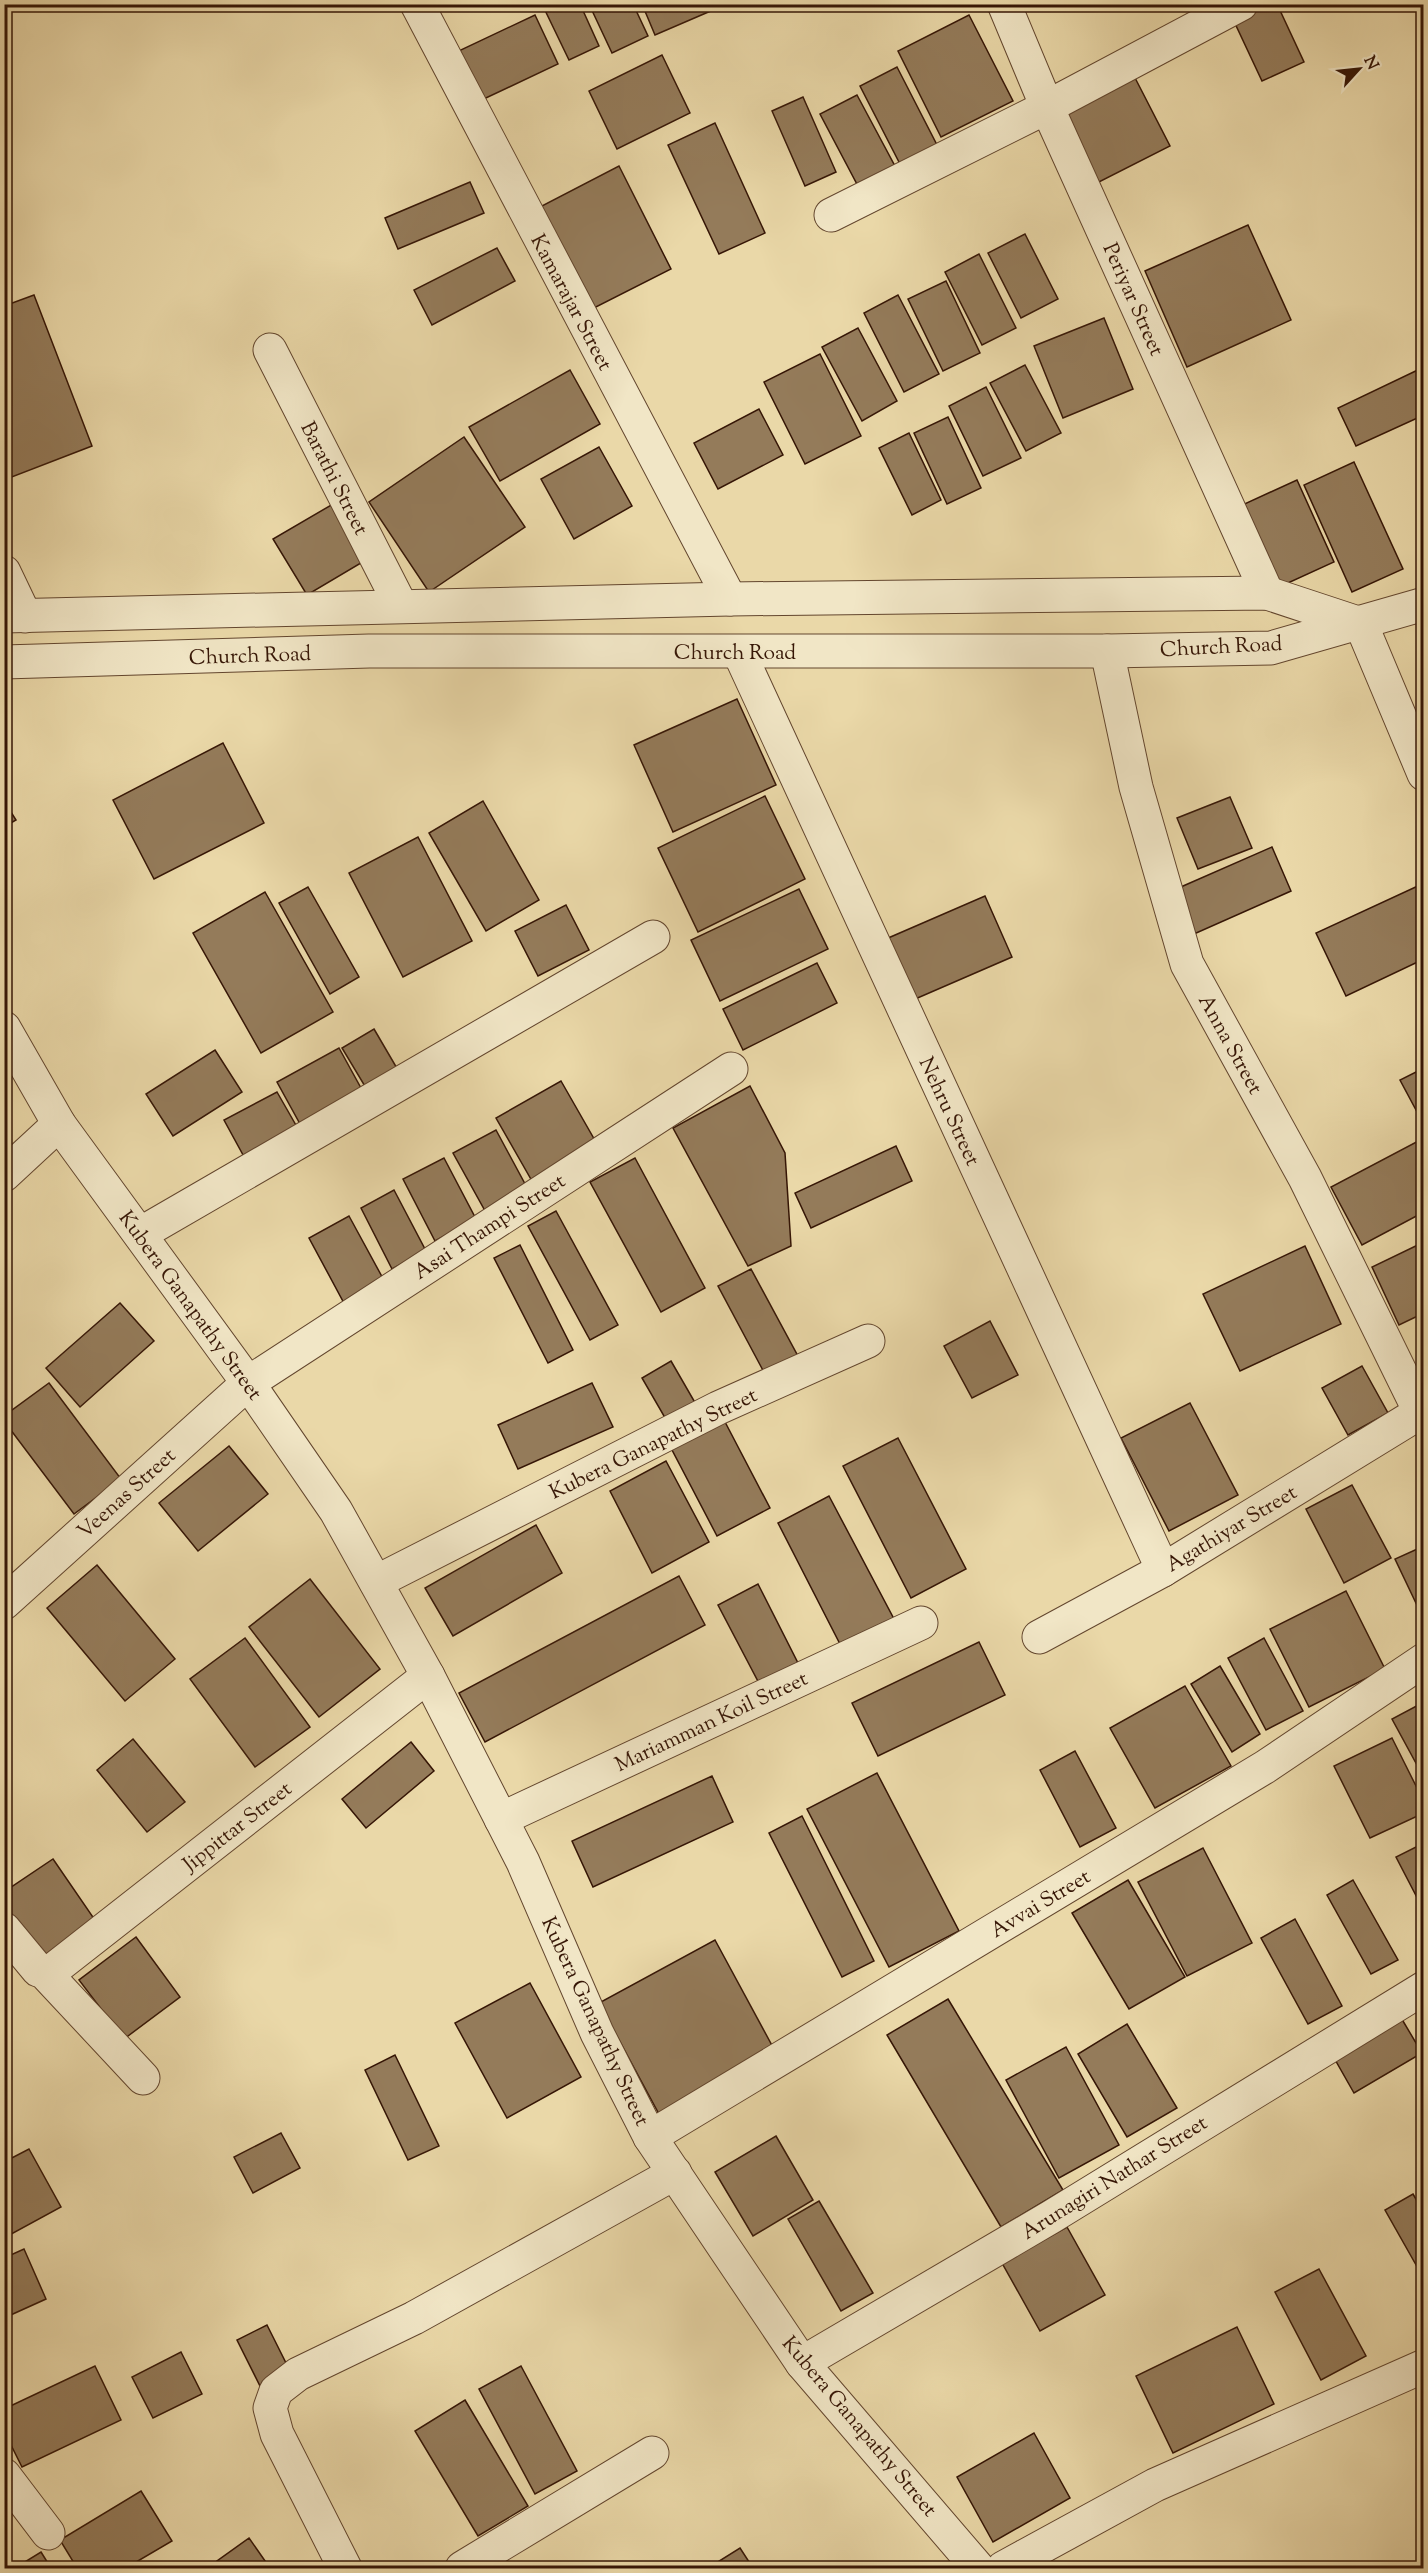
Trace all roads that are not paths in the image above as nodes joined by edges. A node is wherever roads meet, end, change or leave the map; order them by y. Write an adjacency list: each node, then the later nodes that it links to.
1 (1004, 4): 4 (street, Periyar Street)
2 (1241, 4): 4 (street)
3 (427, 8): 9 (street, Kamarajar Street)
4 (1047, 107): 5 (street); 8 (street, Periyar Street)
5 (831, 215)
6 (270, 350): 11 (street, Barathi Street)
7 (4, 572): 12 (street)
8 (1267, 593): 9 (street, Church Road); 13 (street, Church Road)
9 (730, 599): 11 (street, Church Road)
10 (1424, 604): 13 (street)
11 (401, 606): 12 (street, Church Road)
12 (15, 616)
13 (1361, 624): 14 (street, Church Road); 17 (street)
14 (1107, 651): 15 (street, Church Road); 26 (street, Anna Street)
15 (739, 652): 16 (street, Church Road); 27 (street, Nehru Street)
16 (4, 662)
17 (1423, 772)
18 (653, 937): 23 (street)
19 (4, 1028): 21 (street, Kubera Ganapathy Street)
20 (731, 1069): 25 (street, Asai Thampi Street)
21 (59, 1124): 22 (street); 23 (street, Kubera Ganapathy Street)
22 (4, 1174)
23 (140, 1234): 25 (street, Kubera Ganapathy Street)
24 (868, 1341): 28 (street, Kubera Ganapathy Street)
25 (248, 1383): 28 (street, Kubera Ganapathy Street); 29 (street, Veenas Street)
26 (1422, 1414): 27 (street, Agathiyar Street)
27 (1163, 1570): 31 (street, Agathiyar Street)
28 (376, 1582): 33 (street, Kubera Ganapathy Street)
29 (4, 1603)
30 (921, 1623): 34 (street, Mariamman Koil Street)
31 (1039, 1637)
32 (1424, 1660): 39 (street, Avvai Street)
33 (428, 1676): 34 (street, Kubera Ganapathy Street); 36 (street, Jippittar Street)
34 (501, 1819): 39 (street, Kubera Ganapathy Street)
35 (6, 1933): 36 (street)
36 (44, 1972): 38 (street)
37 (1424, 1988): 41 (street, Arunagiri Nathar Street)
38 (143, 2078)
39 (650, 2136): 40 (street, Kubera Ganapathy Street)
40 (675, 2173): 41 (street, Kubera Ganapathy Street); 47 (street)
41 (802, 2362): 48 (street, Kubera Ganapathy Street)
42 (1424, 2366): 49 (street)
43 (652, 2453): 46 (street)
44 (4, 2475): 45 (street)
45 (48, 2533)
46 (480, 2564)
47 (345, 2568)
48 (978, 2568)
49 (1003, 2568)

